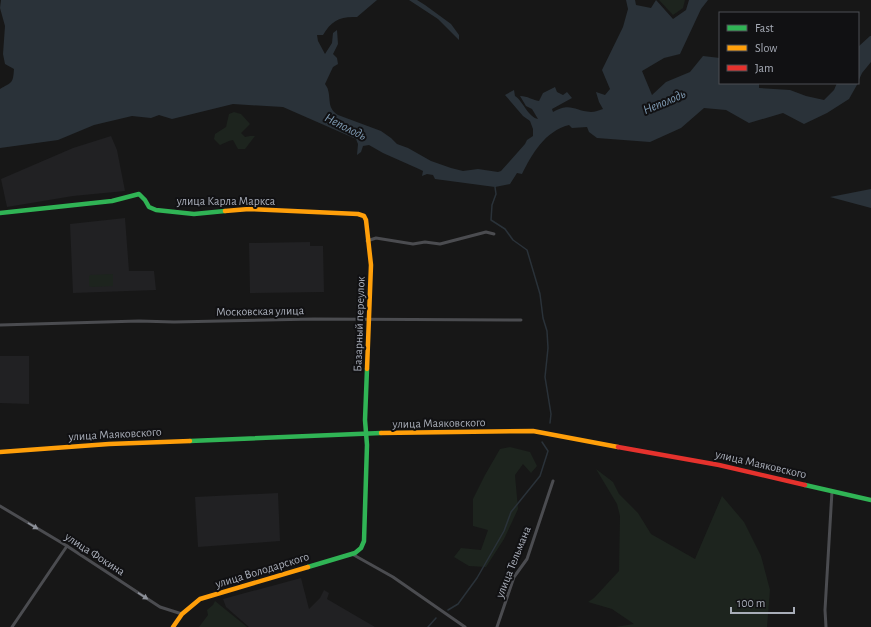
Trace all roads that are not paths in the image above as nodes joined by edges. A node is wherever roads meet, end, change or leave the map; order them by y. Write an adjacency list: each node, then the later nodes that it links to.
1 (0, 213): 2 (street, улица Карла Маркса)
2 (364, 216): 4 (street, Базарный переулок)
3 (494, 234): 4 (street)
4 (367, 241): 5 (street, Базарный переулок)
5 (368, 320): 6 (street, Московская улица); 7 (street, Московская улица); 8 (street, Базарный переулок)
6 (521, 320)
7 (0, 325)
8 (367, 433): 9 (street, улица Маяковского); 11 (street, улица Маяковского); 15 (street)
9 (0, 452)
10 (553, 481): 20 (street, улица Тельмана)
11 (832, 491): 12 (street, улица Маяковского); 21 (street)
12 (871, 500)
13 (0, 506): 14 (street, улица Фокина, one-way to 14)
14 (67, 546): 16 (street, улица Фокина, one-way to 16); 17 (street)
15 (352, 554): 16 (street, улица Володарского); 19 (street)
16 (182, 614): 18 (street, улица Володарского)
17 (12, 627)
18 (173, 627)
19 (464, 627)
20 (497, 627)
21 (826, 627)

